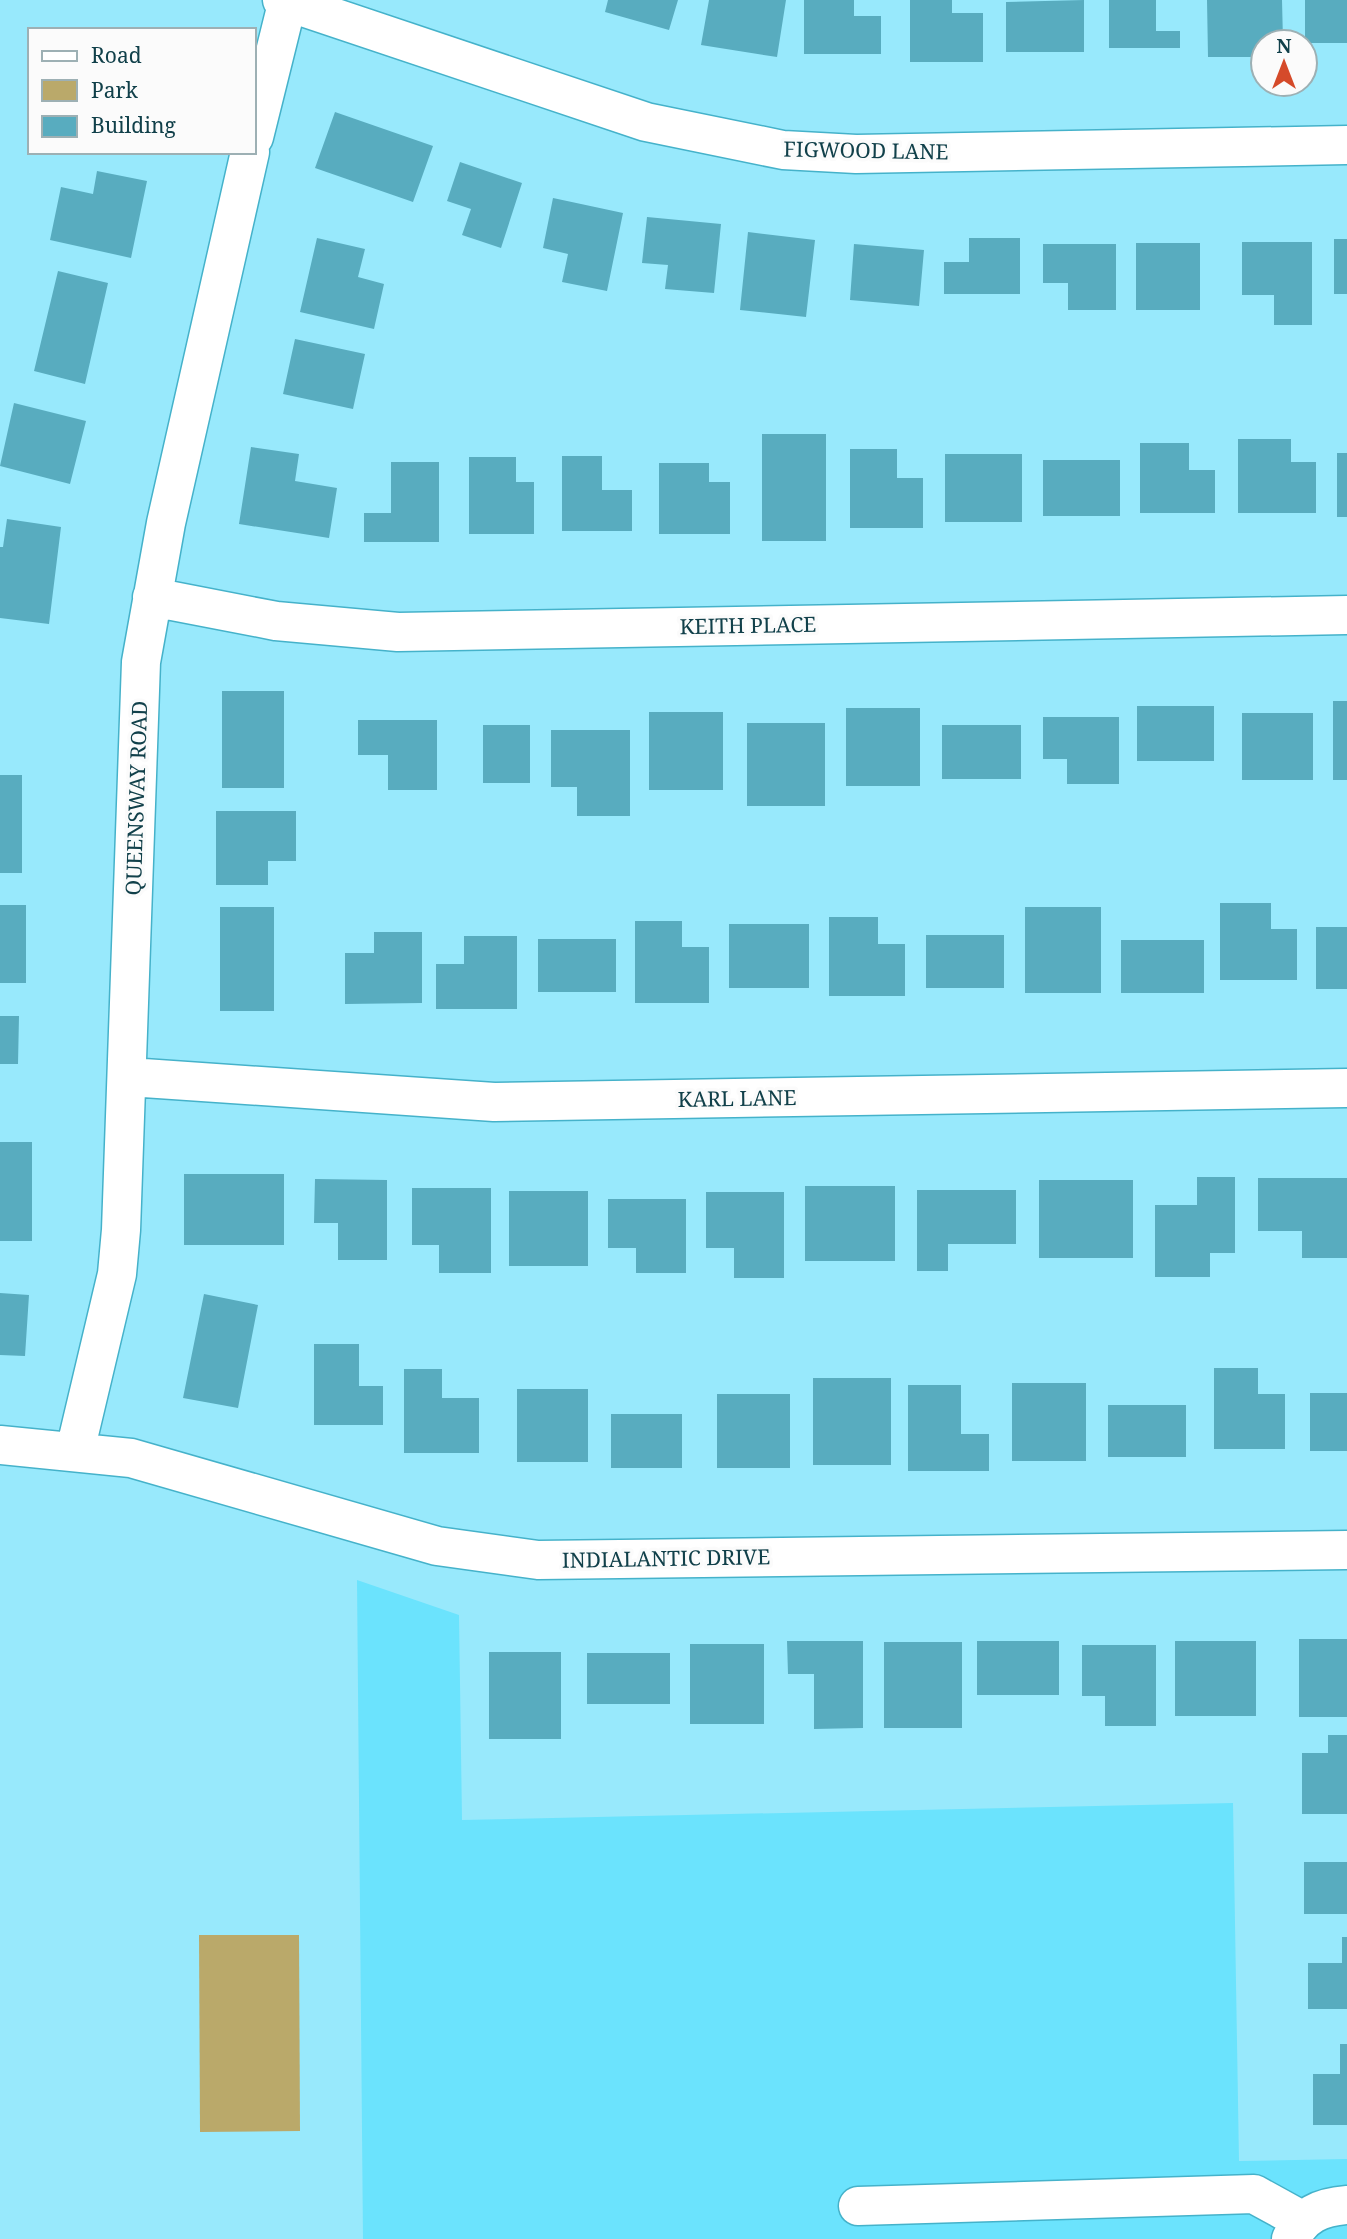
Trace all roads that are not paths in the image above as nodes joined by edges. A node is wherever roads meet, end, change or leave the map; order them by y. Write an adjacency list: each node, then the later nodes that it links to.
1 (286, 1): 2 (street); 3 (street, FIGWOOD LANE)
2 (256, 128)
3 (1347, 145)
4 (250, 154): 5 (street, QUEENSWAY ROAD)
5 (152, 597): 6 (street, KEITH PLACE); 7 (street, QUEENSWAY ROAD)
6 (1347, 615)
7 (129, 1077): 8 (street, KARL LANE); 10 (street, QUEENSWAY ROAD)
8 (1347, 1088)
9 (0, 1445): 10 (street, INDIALANTIC DRIVE)
10 (75, 1451): 11 (street, INDIALANTIC DRIVE)
11 (1347, 1550)
12 (1347, 2205): 14 (street)
13 (858, 2206): 14 (street)
14 (1297, 2230)

